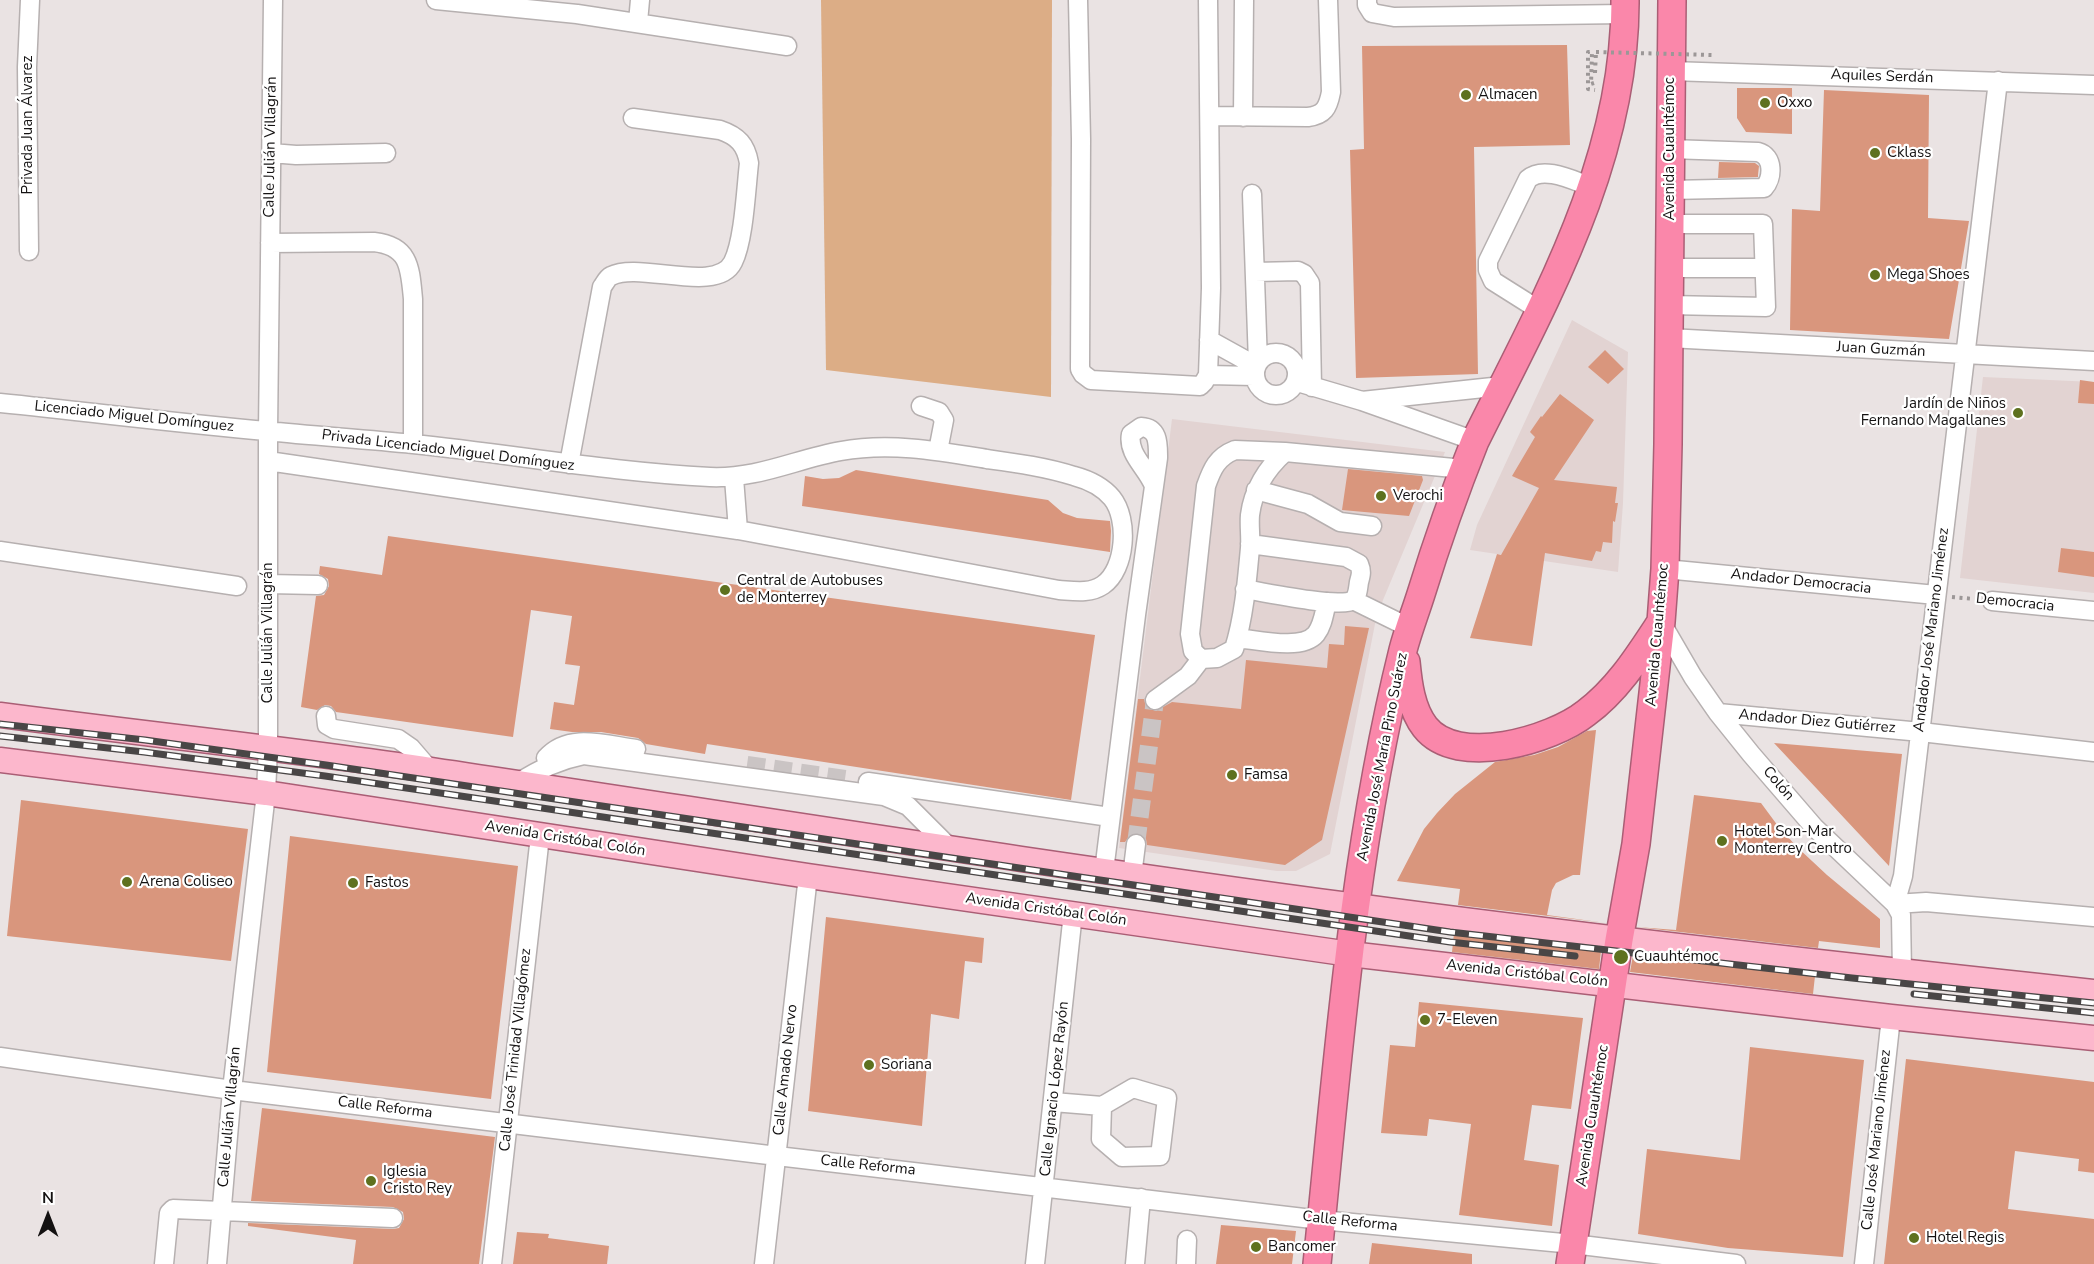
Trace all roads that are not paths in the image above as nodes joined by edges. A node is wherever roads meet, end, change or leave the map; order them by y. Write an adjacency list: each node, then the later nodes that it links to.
1 (30, 0): 29 (street, Privada Juan Álvarez)
2 (273, 0): 22 (street, Calle Julián Villagrán)
3 (436, 0): 13 (street)
4 (640, 0): 13 (street)
5 (1078, 0): 40 (street)
6 (1208, 0): 18 (street)
7 (1244, 0): 19 (street)
8 (1328, 0): 19 (street)
9 (1367, 0): 11 (street)
10 (1672, 0): 15 (highway, Avenida Cuauhtémoc)
11 (1558, 7): 12 (street)
12 (1625, 7): 24 (highway, Avenida José María Pino Suárez)
13 (638, 22): 14 (street)
14 (787, 45)
15 (1671, 71): 16 (street, Aquiles Serdán); 21 (highway, Avenida Cuauhtémoc)
16 (1998, 81): 17 (street, Aquiles Serdán); 37 (street)
17 (2094, 85)
18 (1210, 116): 19 (street); 36 (street)
19 (1243, 117)
20 (633, 118): 52 (street)
21 (1670, 149): 25 (highway, Avenida Cuauhtémoc); 25 (street)
22 (271, 153): 23 (street); 28 (street, Calle Julián Villagrán)
23 (386, 153)
24 (1592, 187): 34 (highway, Avenida José María Pino Suárez); 34 (street)
25 (1670, 190): 27 (highway, Avenida Cuauhtémoc)
26 (1252, 194): 32 (street)
27 (1670, 224): 30 (highway, Avenida Cuauhtémoc); 31 (street)
28 (270, 243): 46 (street, Calle Julián Villagrán); 48 (street)
29 (29, 251)
30 (1669, 268): 31 (street); 33 (highway, Avenida Cuauhtémoc)
31 (1764, 268): 33 (street)
32 (1255, 272): 39 (street); 41 (street)
33 (1669, 305): 35 (highway, Avenida Cuauhtémoc)
34 (1539, 310): 42 (highway, Avenida José María Pino Suárez)
35 (1669, 338): 37 (street, Juan Guzmán); 61 (highway, Avenida Cuauhtémoc)
36 (1209, 340): 39 (street); 40 (street)
37 (1964, 355): 38 (street, Juan Guzmán); 66 (street, Andador José Mariano Jiménez)
38 (2094, 362)
39 (1256, 368): 40 (street); 41 (street); 41 (street)
40 (1208, 375)
41 (1304, 384): 43 (street)
42 (1503, 386): 43 (street); 47 (highway, Avenida José María Pino Suárez)
43 (1362, 401): 47 (street)
44 (0, 403): 46 (street, Licenciado Miguel Domínguez)
45 (921, 405): 49 (street)
46 (268, 432): 48 (street, Privada Licenciado Miguel Domínguez); 51 (street, Calle Julián Villagrán)
47 (1476, 441): 53 (highway, Avenida José María Pino Suárez)
48 (413, 444): 52 (street, Privada Licenciado Miguel Domínguez)
49 (938, 451): 54 (street, Privada Licenciado Miguel Domínguez); 58 (street, Privada Licenciado Miguel Domínguez)
50 (1285, 452): 53 (street); 56 (street); 74 (street)
51 (268, 461): 58 (street, Privada Licenciado Miguel Domínguez); 62 (street, Calle Julián Villagrán)
52 (568, 464): 54 (street, Privada Licenciado Miguel Domínguez)
53 (1464, 470): 73 (highway, Avenida José María Pino Suárez)
54 (734, 478): 58 (street)
55 (1154, 486): 88 (street)
56 (1256, 490): 57 (street); 59 (street)
57 (1372, 526)
58 (738, 530)
59 (1250, 544): 65 (street); 67 (street)
60 (0, 551): 64 (street)
61 (1665, 569): 66 (street, Andador Democracia); 71 (highway, Avenida Cuauhtémoc)
62 (268, 584): 63 (street); 80 (street, Calle Julián Villagrán)
63 (318, 585)
64 (237, 586)
65 (1245, 589): 69 (street); 72 (street)
66 (1936, 595): 79 (street, Andador José Mariano Jiménez)
67 (1353, 600): 69 (street); 73 (street)
68 (1992, 601): 70 (street, Democracia)
69 (1327, 602): 72 (street)
70 (2094, 611)
71 (1661, 622): 73 (highway); 76 (street, Colón); 99 (highway, Avenida Cuauhtémoc)
72 (1237, 638): 74 (street)
73 (1407, 638): 96 (highway, Avenida José María Pino Suárez)
74 (1201, 658): 75 (street)
75 (1155, 700)
76 (1718, 712): 79 (street, Andador Diez Gutiérrez); 95 (street, Colón)
77 (0, 715): 80 (main road)
78 (326, 716): 84 (street)
79 (1921, 732): 81 (street, Andador Diez Gutiérrez); 95 (street, Andador José Mariano Jiménez)
80 (268, 748): 84 (main road); 87 (street, Calle Julián Villagrán)
81 (2094, 752)
82 (0, 760): 87 (main road, Avenida Cristóbal Colón)
83 (747, 765): 85 (street)
84 (430, 770): 85 (main road)
85 (526, 778): 91 (main road); 91 (street)
86 (846, 779): 88 (street)
87 (266, 793): 89 (main road, Avenida Cristóbal Colón); 107 (street, Calle Julián Villagrán)
88 (1110, 817): 92 (street)
89 (540, 836): 93 (main road, Avenida Cristóbal Colón); 110 (street, Calle José Trinidad Villagómez)
90 (1136, 844): 94 (street)
91 (950, 848): 92 (main road)
92 (1104, 872): 94 (main road)
93 (808, 876): 97 (main road, Avenida Cristóbal Colón); 111 (street, Calle Amado Nervo)
94 (1132, 876): 96 (main road)
95 (1895, 904): 98 (street); 101 (street)
96 (1355, 906): 99 (main road); 100 (highway, Avenida José María Pino Suárez)
97 (1073, 913): 100 (main road, Avenida Cristóbal Colón); 108 (street, Calle Ignacio López Rayón)
98 (2094, 917)
99 (1619, 940): 101 (main road); 102 (highway, Avenida Cuauhtémoc)
100 (1350, 954): 102 (main road, Avenida Cristóbal Colón); 116 (highway, Avenida José María Pino Suárez)
101 (1902, 972): 103 (main road)
102 (1613, 984): 104 (main road, Avenida Cristóbal Colón); 118 (highway, Avenida Cuauhtémoc)
103 (2094, 992)
104 (1891, 1017): 105 (main road, Avenida Cristóbal Colón); 128 (street, Calle José Mariano Jiménez)
105 (2094, 1038)
106 (0, 1057): 107 (street, Calle Reforma)
107 (231, 1090): 110 (street, Calle Reforma); 114 (street, Calle Julián Villagrán)
108 (1053, 1102): 109 (street); 112 (street, Calle Ignacio López Rayón)
109 (1102, 1106): 109 (street)
110 (508, 1122): 111 (street, Calle Reforma); 121 (street, Calle José Trinidad Villagómez)
111 (777, 1156): 112 (street, Calle Reforma); 122 (street, Calle Amado Nervo)
112 (1044, 1187): 113 (street, Calle Reforma); 123 (street, Calle Ignacio López Rayón)
113 (1141, 1198): 116 (street, Calle Reforma); 124 (street)
114 (221, 1210): 115 (street); 119 (street); 120 (street, Calle Julián Villagrán)
115 (393, 1218)
116 (1321, 1220): 118 (street, Calle Reforma); 126 (highway, Avenida José María Pino Suárez)
117 (1186, 1240): 125 (street)
118 (1571, 1254): 127 (street, Calle Reforma)
119 (164, 1264)
120 (217, 1264)
121 (492, 1264)
122 (764, 1264)
123 (1035, 1264)
124 (1135, 1264)
125 (1186, 1264)
126 (1317, 1264)
127 (1737, 1264)
128 (1864, 1264)

